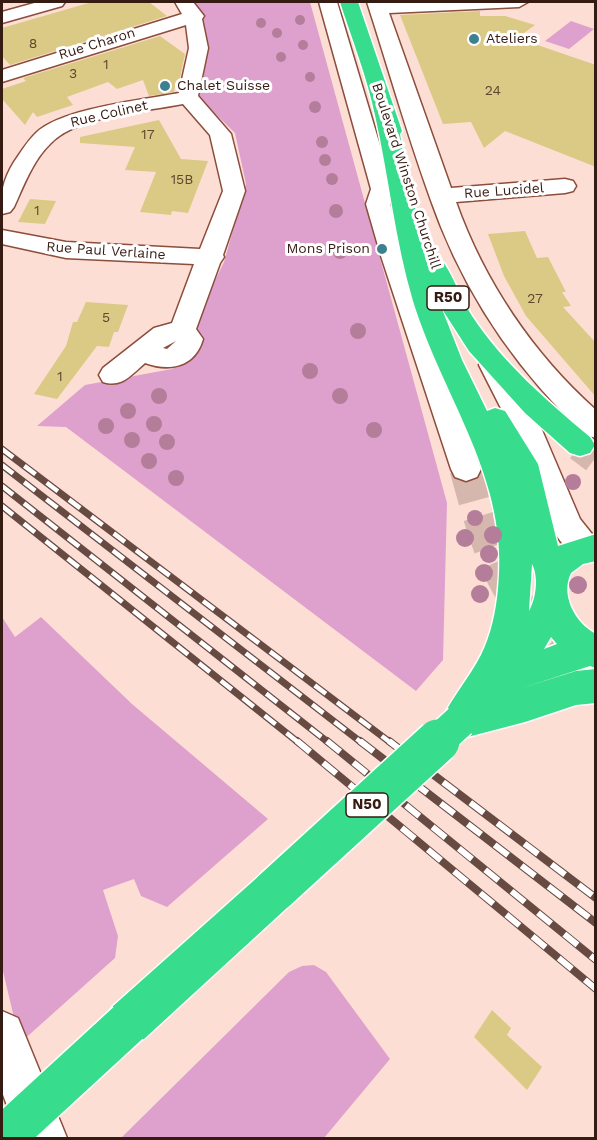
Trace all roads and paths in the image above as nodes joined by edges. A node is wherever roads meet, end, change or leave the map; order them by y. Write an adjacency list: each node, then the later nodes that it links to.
1 (56, 2): 7 (street)
2 (328, 2): 12 (street, Boulevard Winston Churchill)
3 (349, 2): 10 (highway, Boulevard Winston Churchill / R50)
4 (519, 2): 5 (street)
5 (377, 5): 13 (street, Boulevard Winston Churchill)
6 (189, 9): 8 (street, Rue Charon); 9 (street)
7 (2, 18)
8 (2, 76)
9 (188, 97): 14 (street, Rue Colinet); 17 (street)
10 (385, 111): 15 (highway); 19 (highway, Boulevard Winston Churchill / R50)
11 (565, 186): 13 (street, Rue Lucidel)
12 (382, 189): 15 (street); 22 (street, Boulevard Winston Churchill)
13 (442, 196): 21 (street, Boulevard Winston Churchill)
14 (2, 207)
15 (408, 235): 18 (highway)
16 (2, 237): 17 (street, Rue Paul Verlaine)
17 (212, 258): 20 (street)
18 (426, 298): 24 (highway); 29 (highway)
19 (493, 365): 21 (highway, Boulevard Winston Churchill / R50); 23 (street)
20 (113, 375)
21 (587, 436)
22 (466, 469)
23 (590, 547): 24 (highway)
24 (553, 572): 25 (highway)
25 (551, 606): 26 (highway); 27 (highway, N50)
26 (592, 651): 27 (highway, N50)
27 (509, 676): 29 (highway, N50)
28 (596, 686): 29 (highway)
29 (460, 721): 31 (highway, N50, bridge)
30 (2, 1034): 32 (street)
31 (3, 1138)
32 (43, 1138)

